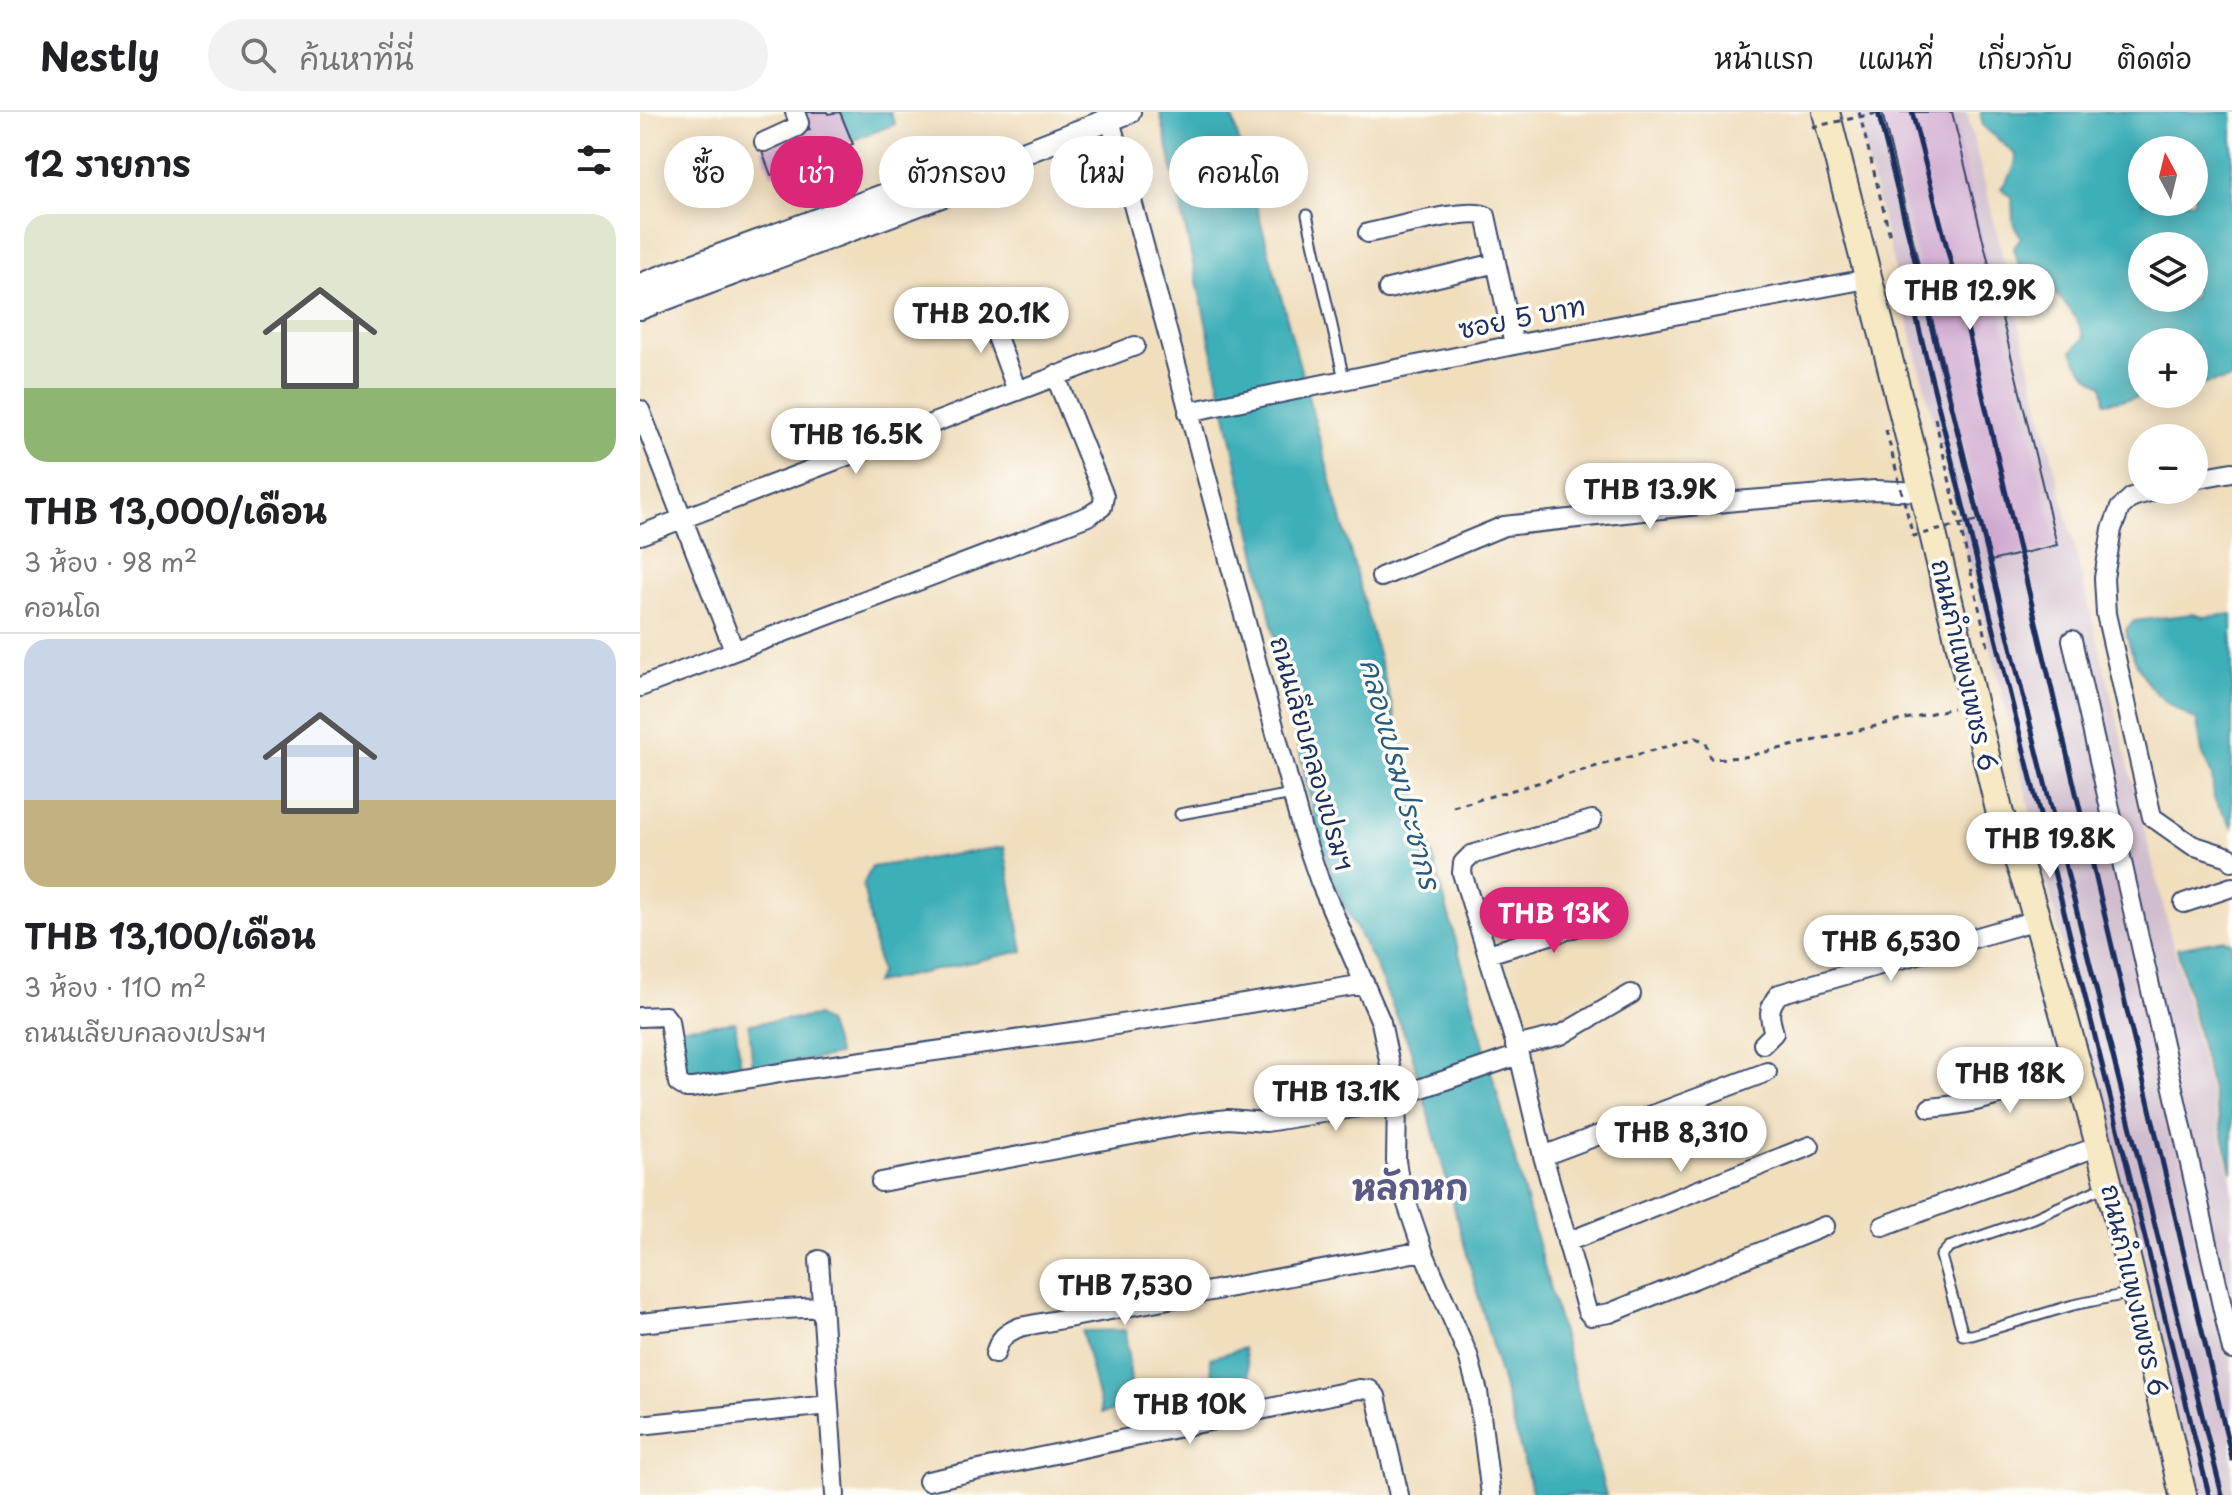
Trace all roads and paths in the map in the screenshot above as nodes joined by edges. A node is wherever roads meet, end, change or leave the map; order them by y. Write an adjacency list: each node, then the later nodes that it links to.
1 (795, 112): 6 (street)
2 (1882, 112): 3 (path, bridge)
3 (1860, 114): 5 (path, bridge); 12 (path)
4 (1116, 115): 7 (street); 25 (street, ถนนเลียบคลองเปรมฯ)
5 (1819, 119): 14 (main road, ถนนกำแพงเพชร 6)
6 (764, 142)
7 (1034, 148)
8 (879, 197): 15 (street)
9 (909, 208): 18 (street)
10 (1307, 215): 22 (lane)
11 (1368, 233): 13 (street)
12 (1890, 236)
13 (1496, 263): 16 (street); 19 (street)
14 (1867, 279): 19 (street, ซอย 5 บาท); 30 (main road, ถนนกำแพงเพชร 6)
15 (640, 285)
16 (1388, 289)
17 (985, 304): 23 (street)
18 (640, 308)
19 (1514, 345): 22 (street, ซอย 5 บาท)
20 (1135, 346): 21 (street)
21 (1055, 375): 23 (street); 39 (street)
22 (1344, 379): 25 (street, ซอย 5 บาท)
23 (1017, 391): 32 (street)
24 (640, 410): 32 (street)
25 (1188, 412): 42 (street, ถนนเลียบคลองเปรมฯ)
26 (1935, 418): 34 (path)
27 (1886, 430): 34 (path, bridge)
28 (2232, 472): 29 (street)
29 (2208, 476)
30 (1923, 492): 36 (street); 41 (main road, ถนนกำแพงเพชร 6)
31 (2128, 501): 46 (street)
32 (683, 518): 35 (street); 39 (street)
33 (1981, 520): 34 (path, bridge)
34 (1960, 525): 38 (path)
35 (640, 535)
36 (1381, 577)
37 (2072, 640): 74 (street)
38 (1988, 646)
39 (734, 650): 40 (street)
40 (640, 687)
41 (1972, 703): 43 (path); 50 (main road, ถนนกำแพงเพชร 6)
42 (1293, 794): 44 (lane); 52 (street, ถนนเลียบคลองเปรมฯ)
43 (1453, 807)
44 (1180, 814)
45 (1592, 820): 51 (street)
46 (2232, 861)
47 (2231, 889): 48 (street)
48 (2184, 903)
49 (1609, 917): 51 (street)
50 (2037, 920): 55 (street); 57 (main road, ถนนกำแพงเพชร 6)
51 (1488, 954): 56 (street)
52 (1365, 984): 54 (street); 59 (street, ถนนเลียบคลองเปรมฯ)
53 (1631, 994): 56 (street)
54 (640, 1017)
55 (1763, 1044)
56 (1514, 1054): 59 (street); 63 (street)
57 (2078, 1066): 60 (street); 62 (main road, ถนนกำแพงเพชร 6)
58 (1767, 1072): 63 (street)
59 (1405, 1094): 64 (street); 69 (street, ถนนเลียบคลองเปรมฯ)
60 (1930, 1108)
61 (1810, 1146): 68 (street)
62 (2099, 1146): 65 (main road, ถนนกำแพงเพชร 6); 67 (street)
63 (1543, 1156): 68 (street)
64 (881, 1182)
65 (2109, 1184): 71 (main road, ถนนกำแพงเพชร 6); 71 (lane)
66 (1825, 1226): 68 (street)
67 (1883, 1226)
68 (1567, 1242)
69 (1423, 1251): 75 (street); 81 (street, ถนนเลียบคลองเปรมฯ)
70 (819, 1260): 72 (street)
71 (2135, 1292): 82 (main road, ถนนกำแพงเพชร 6)
72 (822, 1307): 73 (street); 76 (street)
73 (640, 1323)
74 (2232, 1350)
75 (995, 1354)
76 (829, 1405): 77 (street); 79 (street)
77 (640, 1425)
78 (928, 1481): 80 (street)
79 (835, 1495)
80 (1399, 1495)
81 (1491, 1495)
82 (2183, 1495)

